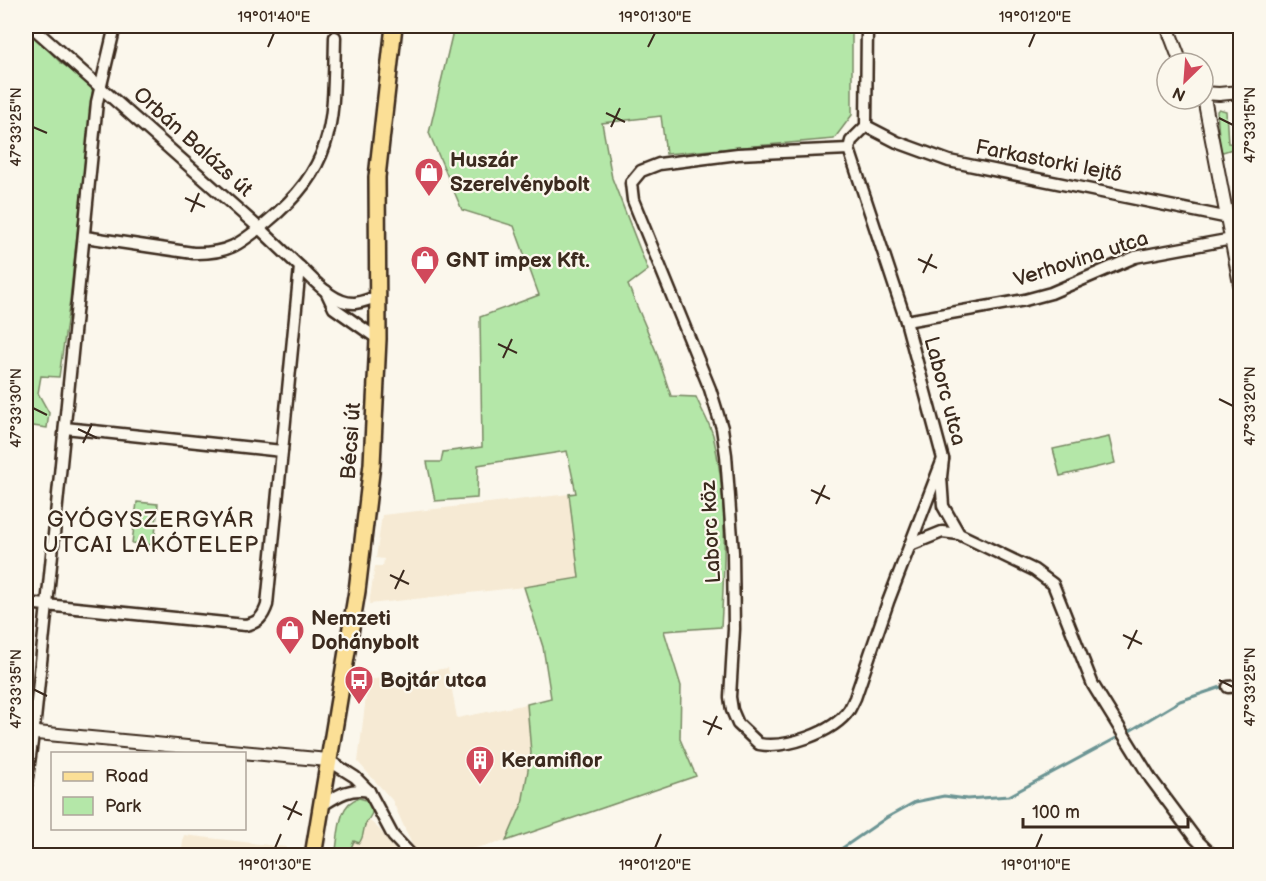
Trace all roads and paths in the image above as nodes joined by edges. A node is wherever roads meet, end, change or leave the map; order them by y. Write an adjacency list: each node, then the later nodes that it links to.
1 (31, 26): 8 (street, Orbán Balázs út)
2 (115, 26): 8 (street)
3 (394, 26): 21 (main road, Bécsi út)
4 (867, 26): 12 (street)
5 (1167, 26): 7 (street)
6 (335, 37): 15 (street)
7 (1176, 51)
8 (100, 85): 15 (street, Orbán Balázs út); 16 (street)
9 (1240, 92): 10 (street)
10 (1215, 94)
11 (1207, 111): 14 (street)
12 (867, 126): 13 (street); 14 (street, Farkastorki lejtő)
13 (849, 149): 22 (street, Laborc utca); 28 (street, Laborc köz)
14 (1229, 218): 17 (street)
15 (260, 228): 16 (street); 18 (street, Orbán Balázs út)
16 (85, 237): 24 (street)
17 (1232, 239): 19 (street); 22 (street, Verhovina utca)
18 (300, 267): 20 (street, Orbán Balázs út); 25 (street)
19 (1240, 284)
20 (326, 291): 21 (street, Orbán Balázs út); 23 (street, Orbán Balázs út)
21 (378, 296): 23 (main road, Bécsi út)
22 (906, 321): 26 (street, Laborc utca)
23 (378, 339): 34 (main road, Bécsi út)
24 (65, 428): 25 (street); 30 (street)
25 (282, 451): 30 (street)
26 (943, 459): 27 (street, Laborc utca); 28 (street, Laborc köz)
27 (959, 534): 28 (street); 40 (street)
28 (910, 545)
29 (26, 603): 30 (street)
30 (47, 605): 33 (street)
31 (1240, 686): 32 (street)
32 (1228, 687)
33 (29, 732): 34 (street); 35 (street)
34 (328, 759): 36 (street); 37 (main road, Bécsi út)
35 (26, 785)
36 (369, 790): 37 (street); 39 (street)
37 (321, 806): 38 (main road, Bécsi út)
38 (313, 855)
39 (412, 855)
40 (1213, 855)

